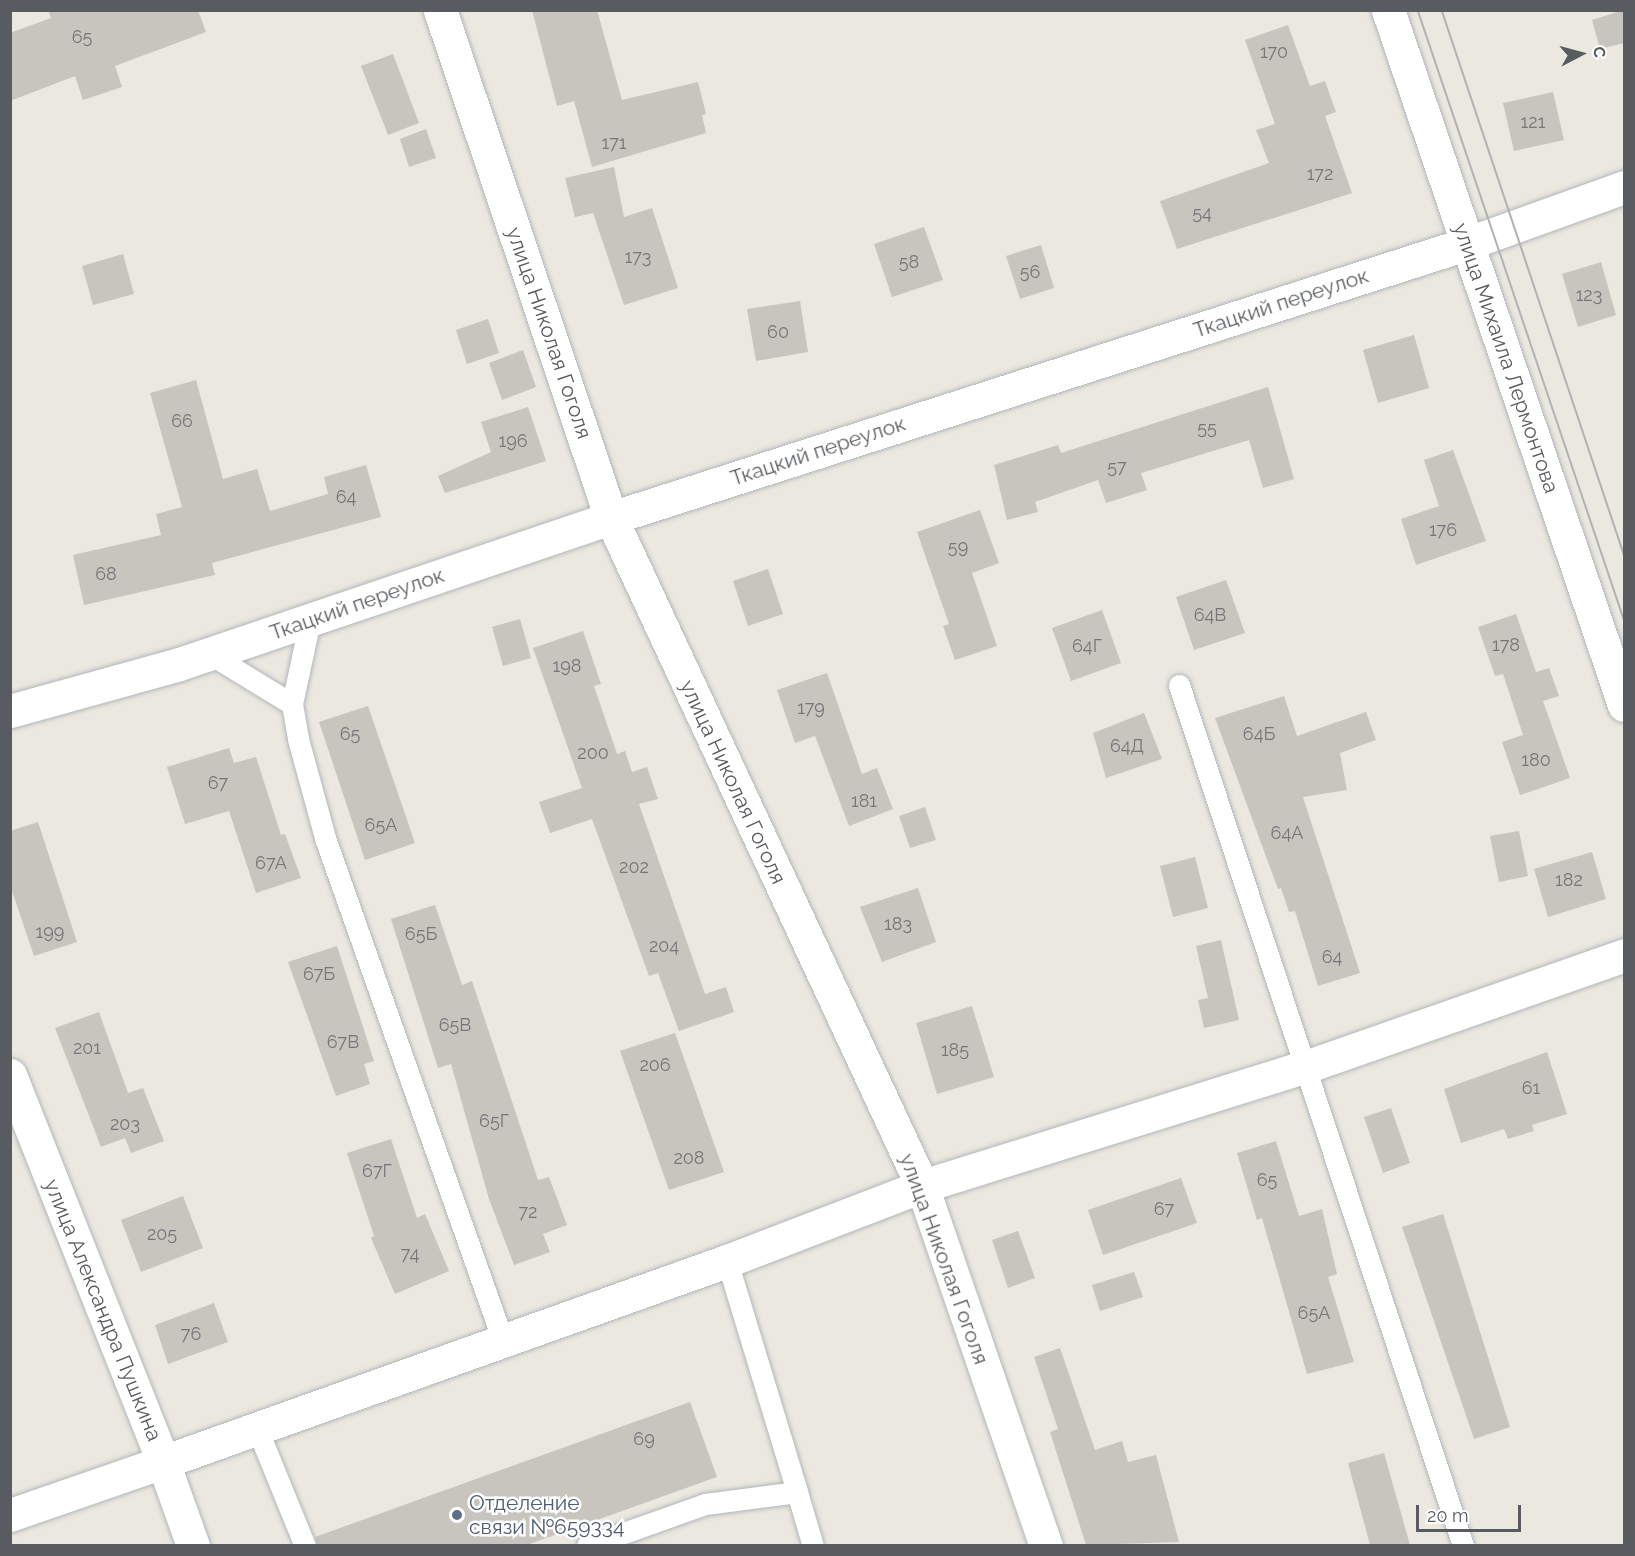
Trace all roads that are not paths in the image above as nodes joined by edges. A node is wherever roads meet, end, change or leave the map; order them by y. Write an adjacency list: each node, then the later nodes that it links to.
1 (440, 10): 5 (street, улица Николая Гоголя)
2 (1388, 10): 4 (street, улица Михаила Лермонтова)
3 (1624, 187): 4 (street, Ткацкий переулок)
4 (1466, 244): 5 (street, Ткацкий переулок); 10 (street, улица Михаила Лермонтова)
5 (611, 518): 6 (street, Ткацкий переулок); 15 (street, улица Николая Гоголя)
6 (310, 620): 7 (street, Ткацкий переулок); 9 (lane)
7 (210, 654): 9 (lane); 11 (street, Ткацкий переулок)
8 (1179, 685): 13 (lane)
9 (292, 704): 17 (lane)
10 (1624, 705)
11 (10, 711)
12 (1624, 955): 13 (street)
13 (1305, 1067): 15 (street); 27 (lane)
14 (10, 1075): 19 (street, улица Александра Пушкина)
15 (922, 1186): 16 (street); 26 (street, улица Николая Гоголя)
16 (727, 1261): 17 (street); 20 (lane)
17 (502, 1341): 18 (street)
18 (256, 1426): 19 (street); 23 (lane)
19 (163, 1462): 21 (street); 22 (street, улица Александра Пушкина)
20 (797, 1492): 24 (lane); 25 (lane)
21 (10, 1515)
22 (193, 1545)
23 (305, 1545)
24 (587, 1545)
25 (813, 1545)
26 (1046, 1545)
27 (1462, 1545)

